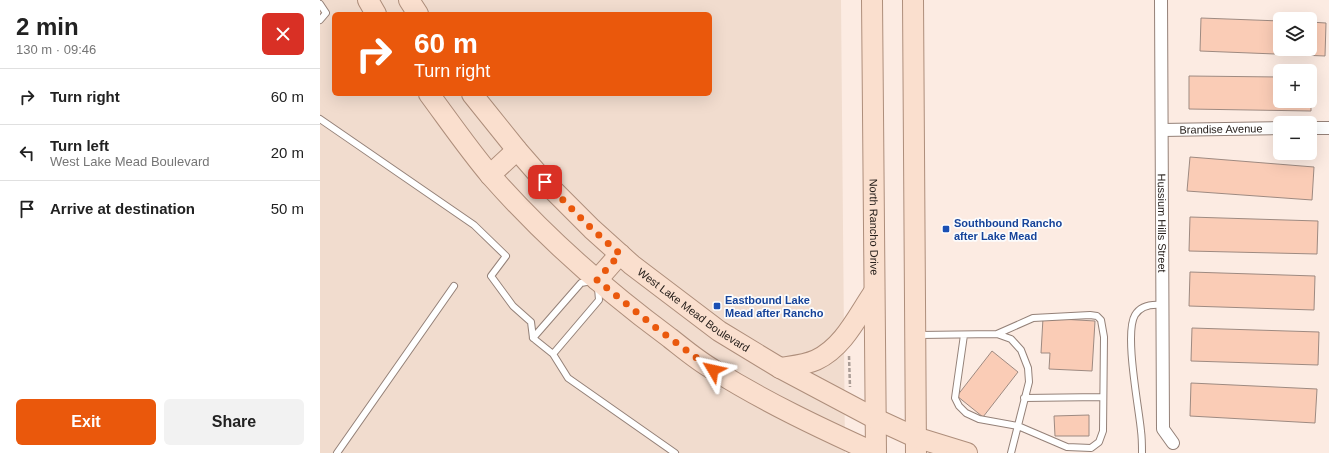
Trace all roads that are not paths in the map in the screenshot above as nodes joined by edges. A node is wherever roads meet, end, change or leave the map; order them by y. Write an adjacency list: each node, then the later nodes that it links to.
1 (368, 0): 7 (main road)
2 (409, 0): 8 (main road)
3 (872, 0): 22 (main road, North Rancho Drive)
4 (913, 0): 26 (main road)
5 (1161, 0): 16 (street, Hussium Hills Street)
6 (320, 4): 9 (lane)
7 (375, 12)
8 (417, 12)
9 (320, 20)
10 (431, 96): 18 (main road)
11 (474, 96): 17 (main road, West Lake Mead Boulevard)
12 (320, 120): 27 (lane)
13 (1273, 128): 16 (street, Brandise Avenue)
14 (1317, 128): 15 (street)
15 (1329, 128)
16 (1162, 130): 23 (street, Hussium Hills Street)
17 (517, 150): 18 (main road); 19 (main road, West Lake Mead Boulevard)
18 (490, 175): 20 (main road)
19 (620, 254): 20 (main road); 29 (main road, West Lake Mead Boulevard)
20 (597, 280): 27 (lane); 28 (lane); 38 (main road)
21 (454, 286): 36 (lane)
22 (874, 292): 29 (main road); 32 (main road, North Rancho Drive)
23 (1162, 305): 34 (street, Hussium Hills Street); 41 (lane)
24 (964, 334): 25 (lane); 26 (lane); 33 (lane)
25 (997, 334): 30 (lane); 31 (lane)
26 (915, 335): 35 (main road)
27 (532, 338): 28 (lane)
28 (553, 354): 37 (lane)
29 (780, 368): 32 (main road, West Lake Mead Boulevard)
30 (1102, 397): 31 (lane); 33 (lane)
31 (1024, 398): 33 (lane)
32 (876, 419): 35 (main road, West Lake Mead Boulevard); 38 (main road, North Rancho Drive)
33 (1018, 426): 40 (lane)
34 (1173, 444)
35 (915, 445): 39 (main road, West Lake Mead Boulevard)
36 (337, 453)
37 (675, 453)
38 (875, 453)
39 (967, 453)
40 (1011, 453)
41 (1142, 453)

